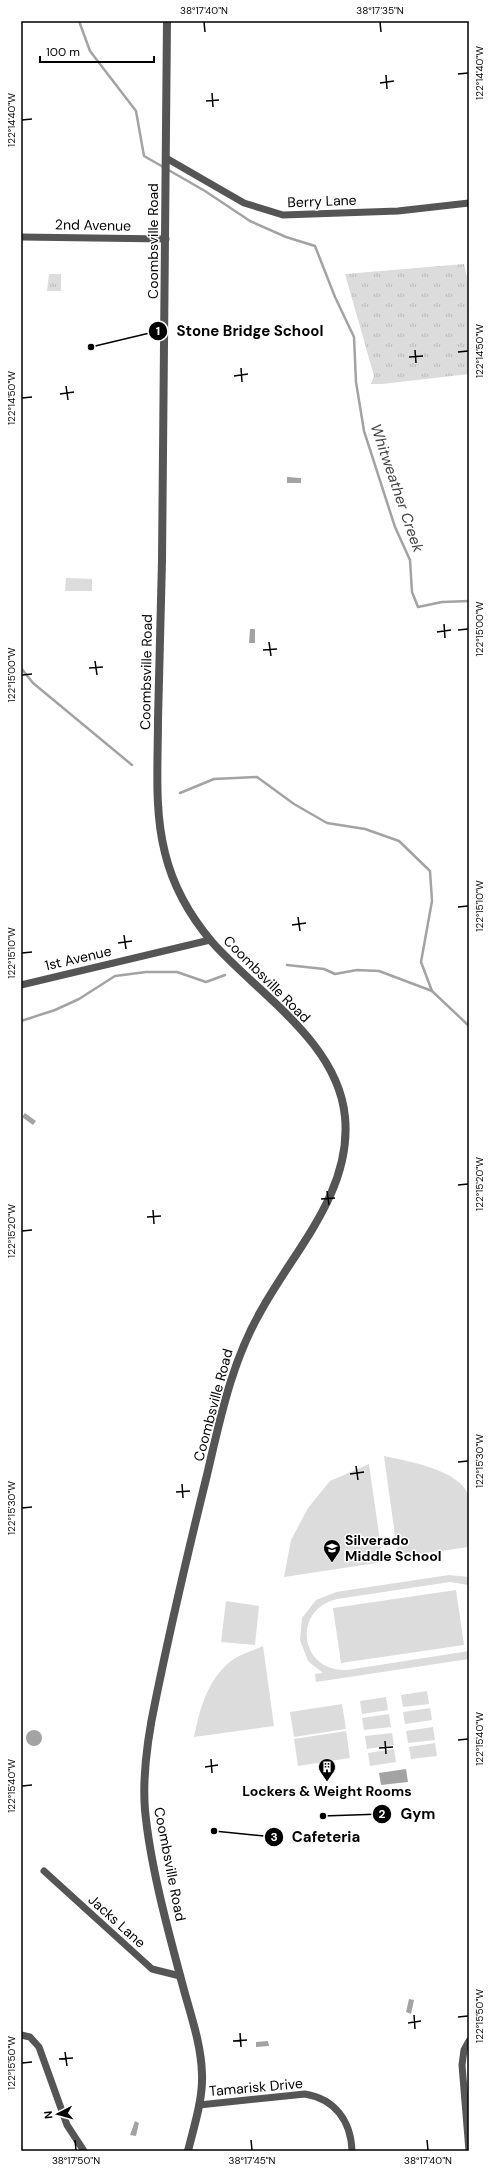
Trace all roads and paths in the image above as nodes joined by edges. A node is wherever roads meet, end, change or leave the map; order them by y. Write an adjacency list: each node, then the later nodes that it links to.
1 (167, 21): 2 (street, Coombsville Road)
2 (166, 158): 3 (street, Berry Lane); 5 (street, Coombsville Road)
3 (469, 203)
4 (21, 237): 5 (street, 2nd Avenue)
5 (166, 239): 6 (street, Coombsville Road)
6 (210, 940): 7 (street, 1st Avenue); 9 (street, Coombsville Road)
7 (21, 985)
8 (44, 1871): 9 (street, Jacks Lane)
9 (180, 1976): 12 (street, Coombsville Road)
10 (21, 2035): 13 (street)
11 (469, 2041): 16 (street)
12 (199, 2105): 14 (street, Coombsville Road); 15 (street, Tamarisk Drive)
13 (84, 2151)
14 (188, 2151)
15 (352, 2151)
16 (469, 2151)

